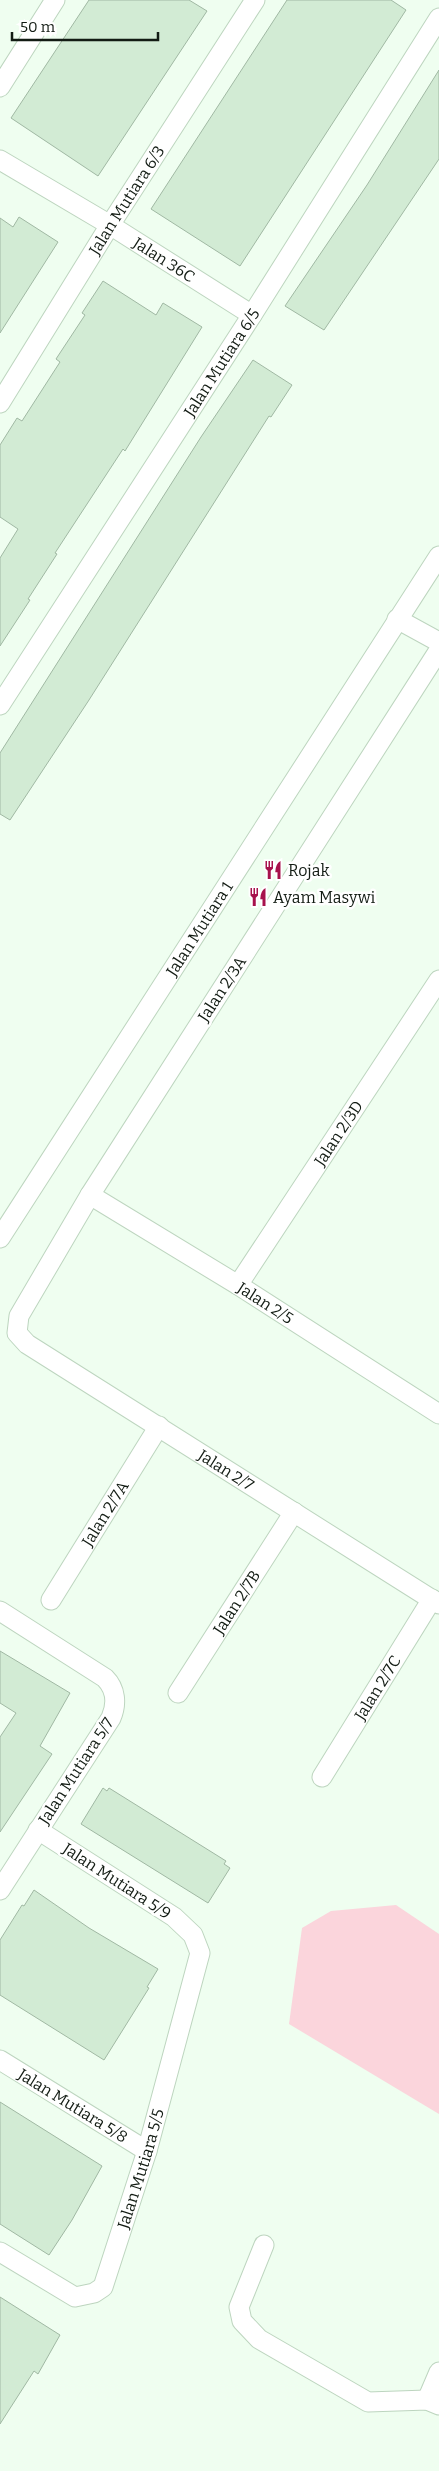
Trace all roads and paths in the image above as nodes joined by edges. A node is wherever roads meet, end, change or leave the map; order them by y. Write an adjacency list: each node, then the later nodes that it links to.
1 (55, 0): 4 (street)
2 (255, 0): 6 (street, Jalan Mutiara 6/3)
3 (439, 18): 7 (street, Jalan Mutiara 6/5)
4 (0, 87)
5 (0, 160): 6 (street, Jalan 36C)
6 (110, 225): 7 (street, Jalan 36C); 8 (street, Jalan Mutiara 6/3)
7 (252, 315): 13 (street, Jalan Mutiara 6/5)
8 (0, 403)
9 (439, 556): 10 (street, Jalan Mutiara 1)
10 (397, 619): 11 (street); 16 (street, Jalan Mutiara 1)
11 (439, 642)
12 (439, 650): 15 (street, Jalan 2/3A)
13 (0, 704)
14 (439, 980): 17 (street, Jalan 2/3D)
15 (90, 1196): 17 (street, Jalan 2/5); 18 (street, Jalan 2/3A)
16 (0, 1238)
17 (238, 1285): 19 (street, Jalan 2/5)
18 (17, 1333): 20 (street, Jalan 2/7)
19 (439, 1414)
20 (159, 1426): 21 (street, Jalan 2/7); 22 (street, Jalan 2/7A)
21 (294, 1512): 23 (street, Jalan 2/7); 25 (street, Jalan 2/7B)
22 (51, 1600)
23 (436, 1602): 26 (street, Jalan 2/7C)
24 (0, 1611): 27 (street, Jalan Mutiara 5/7)
25 (178, 1693)
26 (322, 1777)
27 (38, 1830): 28 (street, Jalan Mutiara 5/7); 29 (street, Jalan Mutiara 5/9)
28 (0, 1890)
29 (193, 1936): 31 (street, Jalan Mutiara 5/5)
30 (0, 2060): 31 (street, Jalan Mutiara 5/8)
31 (147, 2151): 33 (street, Jalan Mutiara 5/5)
32 (264, 2245): 35 (street)
33 (0, 2252)
34 (439, 2372): 35 (street)
35 (433, 2403)

